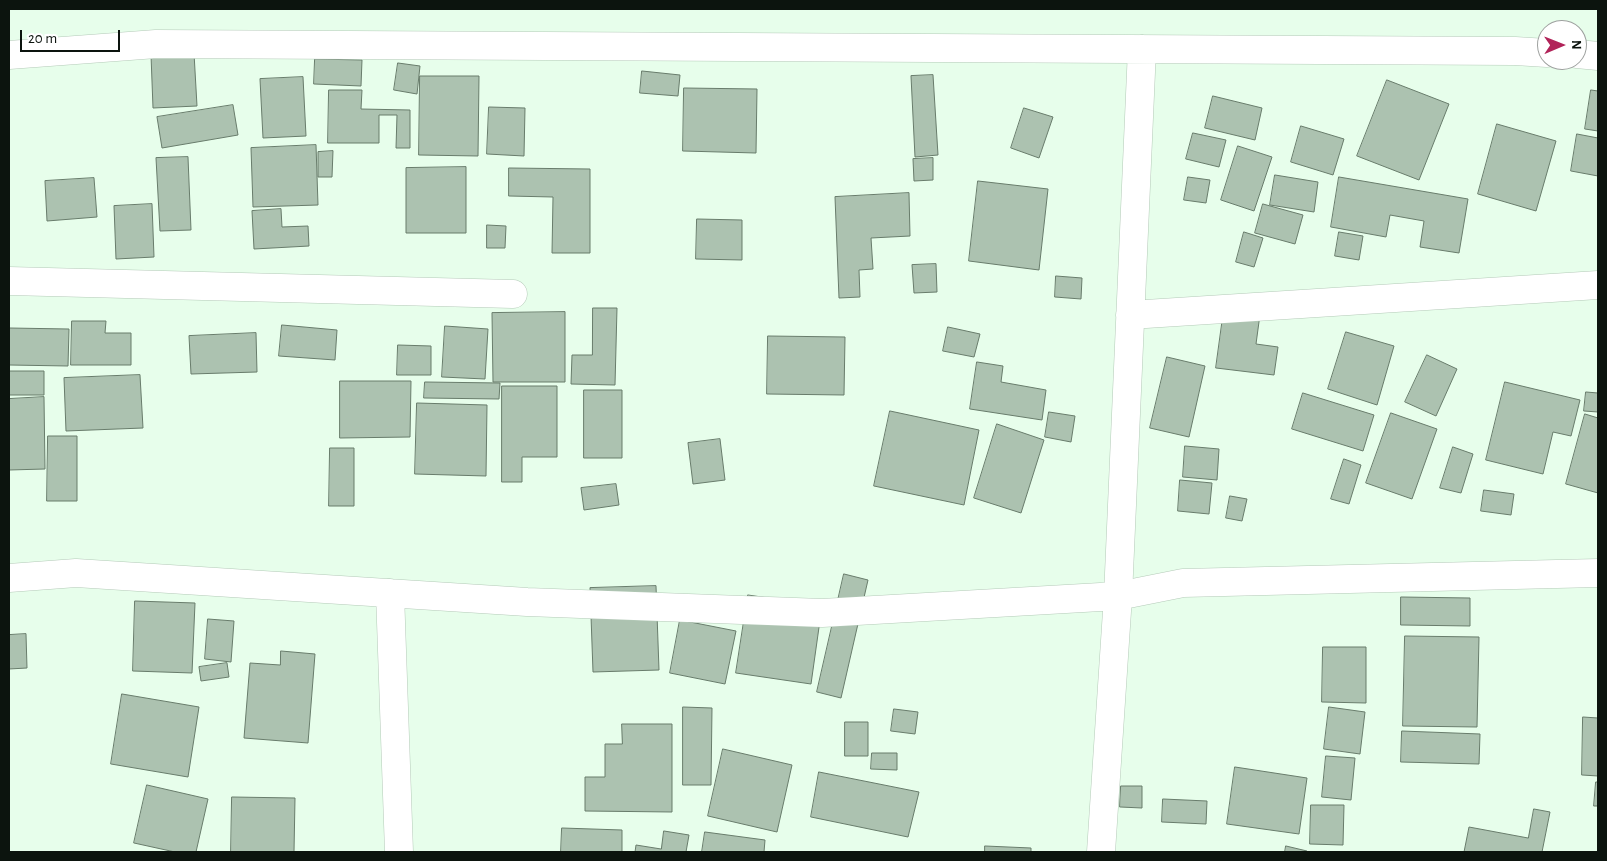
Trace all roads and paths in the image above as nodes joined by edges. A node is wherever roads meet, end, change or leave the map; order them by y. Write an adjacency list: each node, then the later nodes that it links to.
1 (1142, 49): 2 (street); 3 (street); 7 (street)
2 (1537, 52)
3 (9, 55)
4 (9, 282): 6 (street)
5 (1598, 285): 7 (street)
6 (513, 294)
7 (1130, 315): 11 (street)
8 (1598, 573): 11 (street)
9 (9, 578): 10 (street)
10 (390, 593): 11 (street); 12 (street)
11 (1118, 596): 13 (street)
12 (399, 852)
13 (1101, 852)

